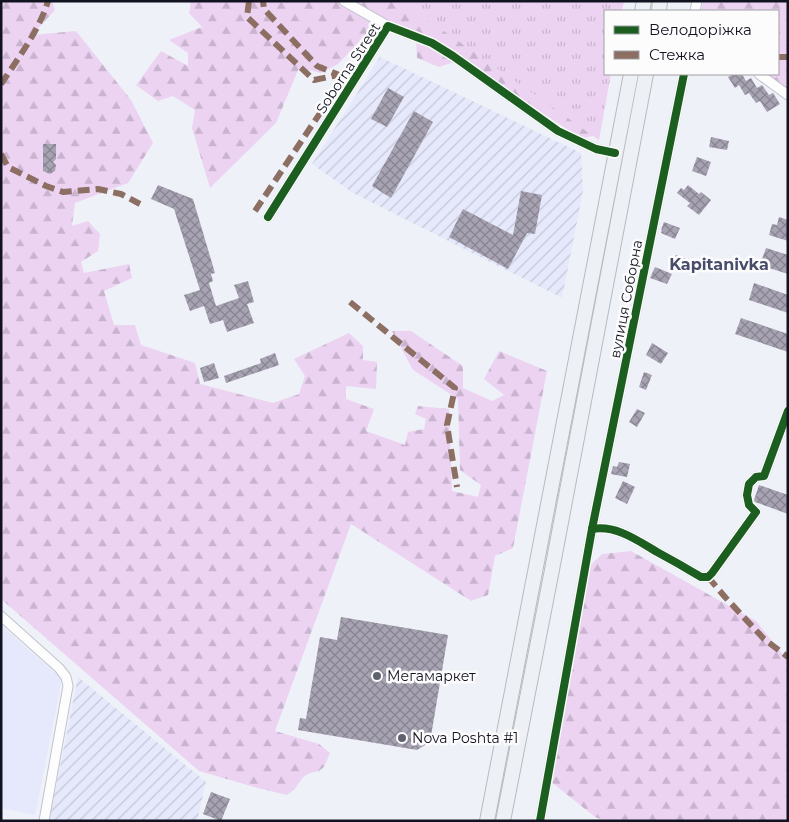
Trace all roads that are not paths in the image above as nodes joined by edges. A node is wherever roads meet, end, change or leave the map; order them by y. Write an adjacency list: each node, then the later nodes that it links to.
1 (344, 1): 2 (street)
2 (388, 26): 8 (street, Soborna Street); 9 (street, Soborna Street)
3 (630, 75): 8 (highway)
4 (646, 75): 15 (highway)
5 (684, 75): 11 (street, вулиця Соборна)
6 (760, 75): 7 (street)
7 (788, 95)
8 (615, 153): 14 (highway)
9 (268, 217)
10 (788, 411): 11 (street)
11 (592, 529): 16 (street, вулиця Соборна)
12 (1, 616): 13 (street)
13 (44, 821)
14 (488, 821)
15 (503, 821)
16 (540, 821)

